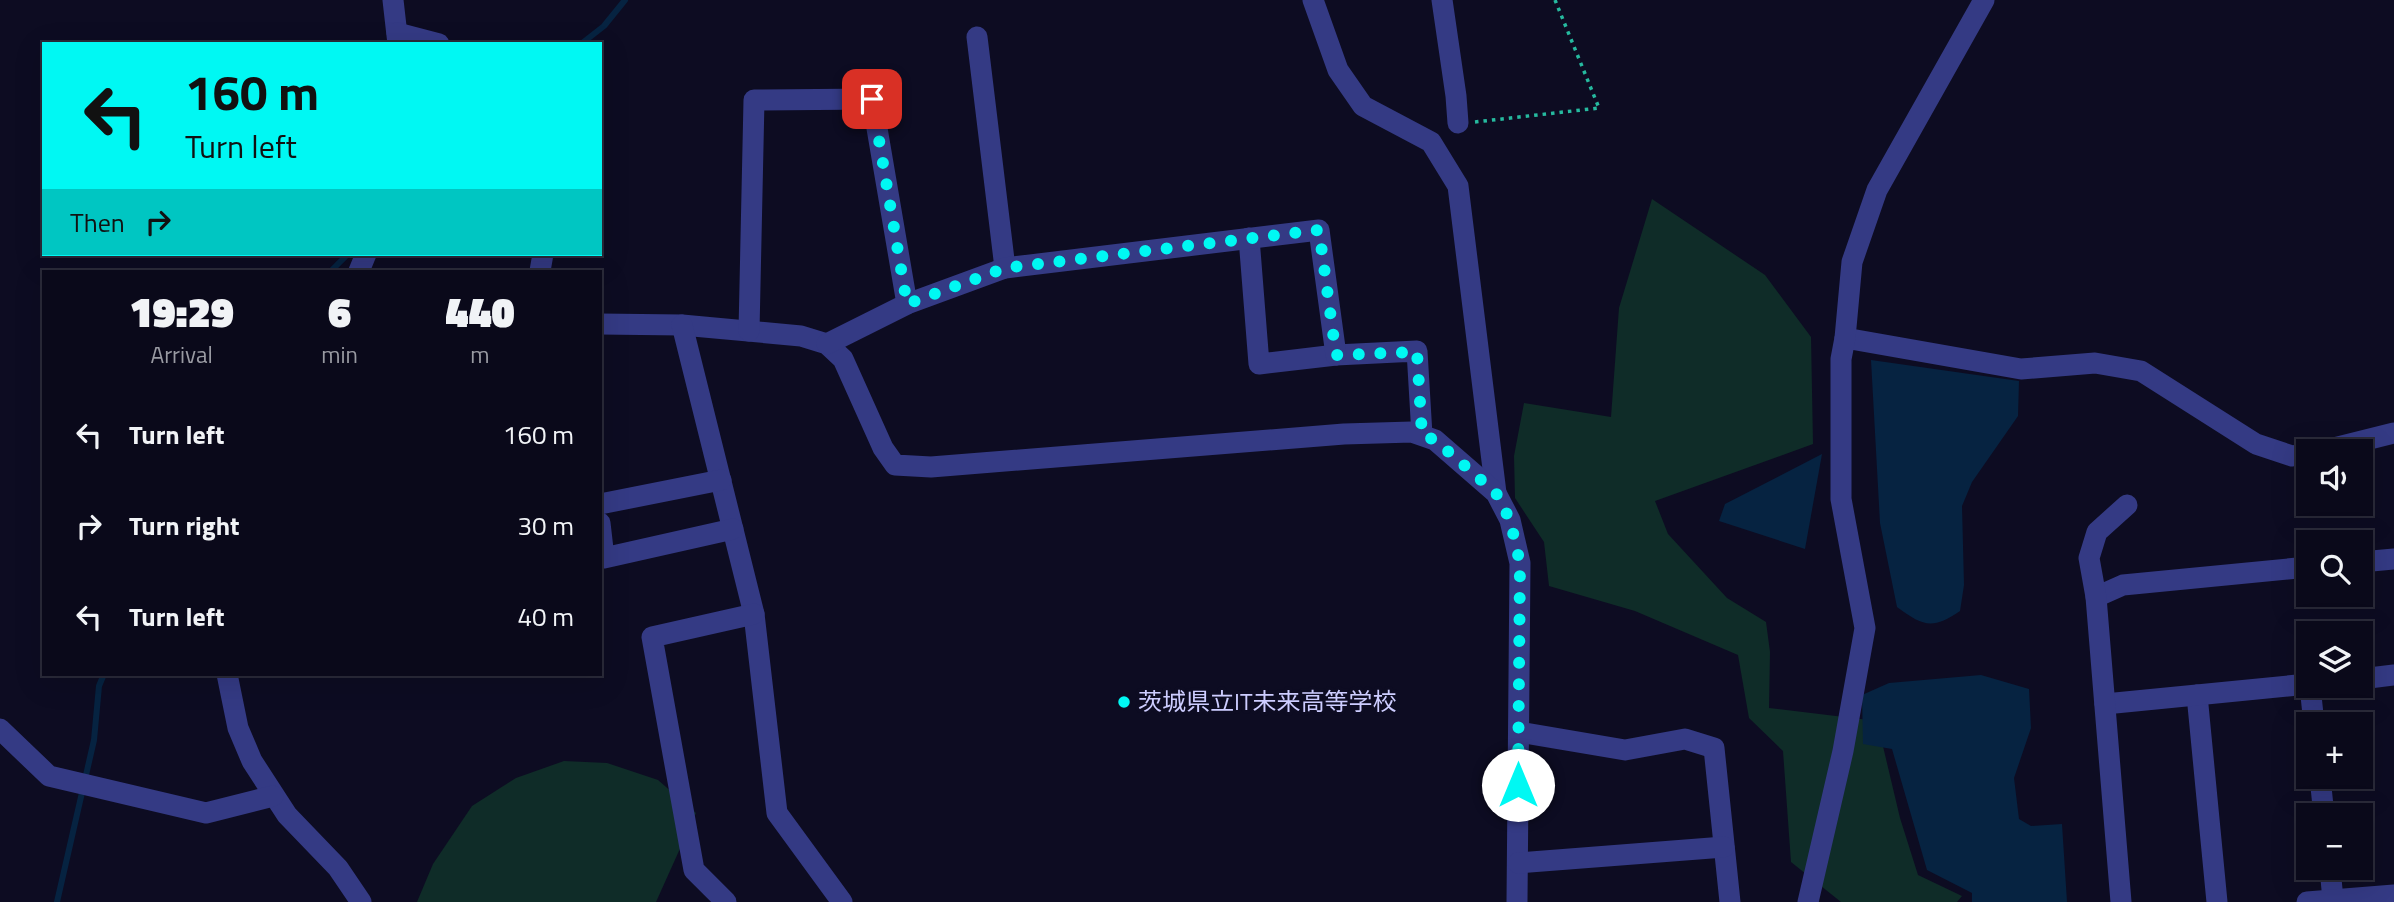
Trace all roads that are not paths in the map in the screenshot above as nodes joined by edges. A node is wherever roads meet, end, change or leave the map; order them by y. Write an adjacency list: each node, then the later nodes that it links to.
1 (393, 0): 6 (street)
2 (1313, 0): 23 (street)
3 (1442, 0): 8 (street)
4 (1984, 0): 15 (street)
5 (977, 37): 10 (street)
6 (397, 38): 7 (street)
7 (425, 42)
8 (1458, 123)
9 (1249, 238): 10 (street); 17 (street); 17 (street)
10 (1005, 268): 11 (street)
11 (907, 304): 14 (street); 16 (street)
12 (602, 324): 13 (street)
13 (682, 325): 14 (street); 22 (street)
14 (749, 331): 16 (street)
15 (1846, 338): 21 (street); 54 (street)
16 (827, 344): 19 (street)
17 (1336, 355): 19 (street)
18 (2394, 433): 20 (street)
19 (1422, 435): 23 (street)
20 (2370, 439)
21 (2296, 455)
22 (721, 481): 24 (street); 26 (street)
23 (1496, 493): 40 (street)
24 (602, 504)
25 (2127, 505): 31 (street)
26 (733, 529): 27 (street); 32 (street)
27 (602, 540)
28 (2394, 559): 29 (street)
29 (2373, 561)
30 (2296, 568): 31 (street)
31 (2096, 597): 38 (street)
32 (754, 614): 48 (street); 51 (street)
33 (227, 676): 41 (street)
34 (2394, 676): 35 (street)
35 (2373, 678)
36 (2296, 686): 37 (street)
37 (2196, 695): 38 (street); 56 (street)
38 (2105, 704): 55 (street)
39 (0, 729): 41 (street)
40 (1519, 732): 42 (street); 43 (street)
41 (273, 796): 44 (street)
42 (1724, 847): 43 (street); 53 (street)
43 (1518, 863): 52 (street)
44 (338, 868): 49 (street); 50 (street)
45 (2331, 880): 47 (street)
46 (2394, 895): 47 (street)
47 (2333, 900): 57 (street)
48 (837, 901)
49 (339, 902)
50 (361, 902)
51 (726, 902)
52 (1517, 902)
53 (1730, 902)
54 (1808, 902)
55 (2121, 902)
56 (2217, 902)
57 (2308, 902)

